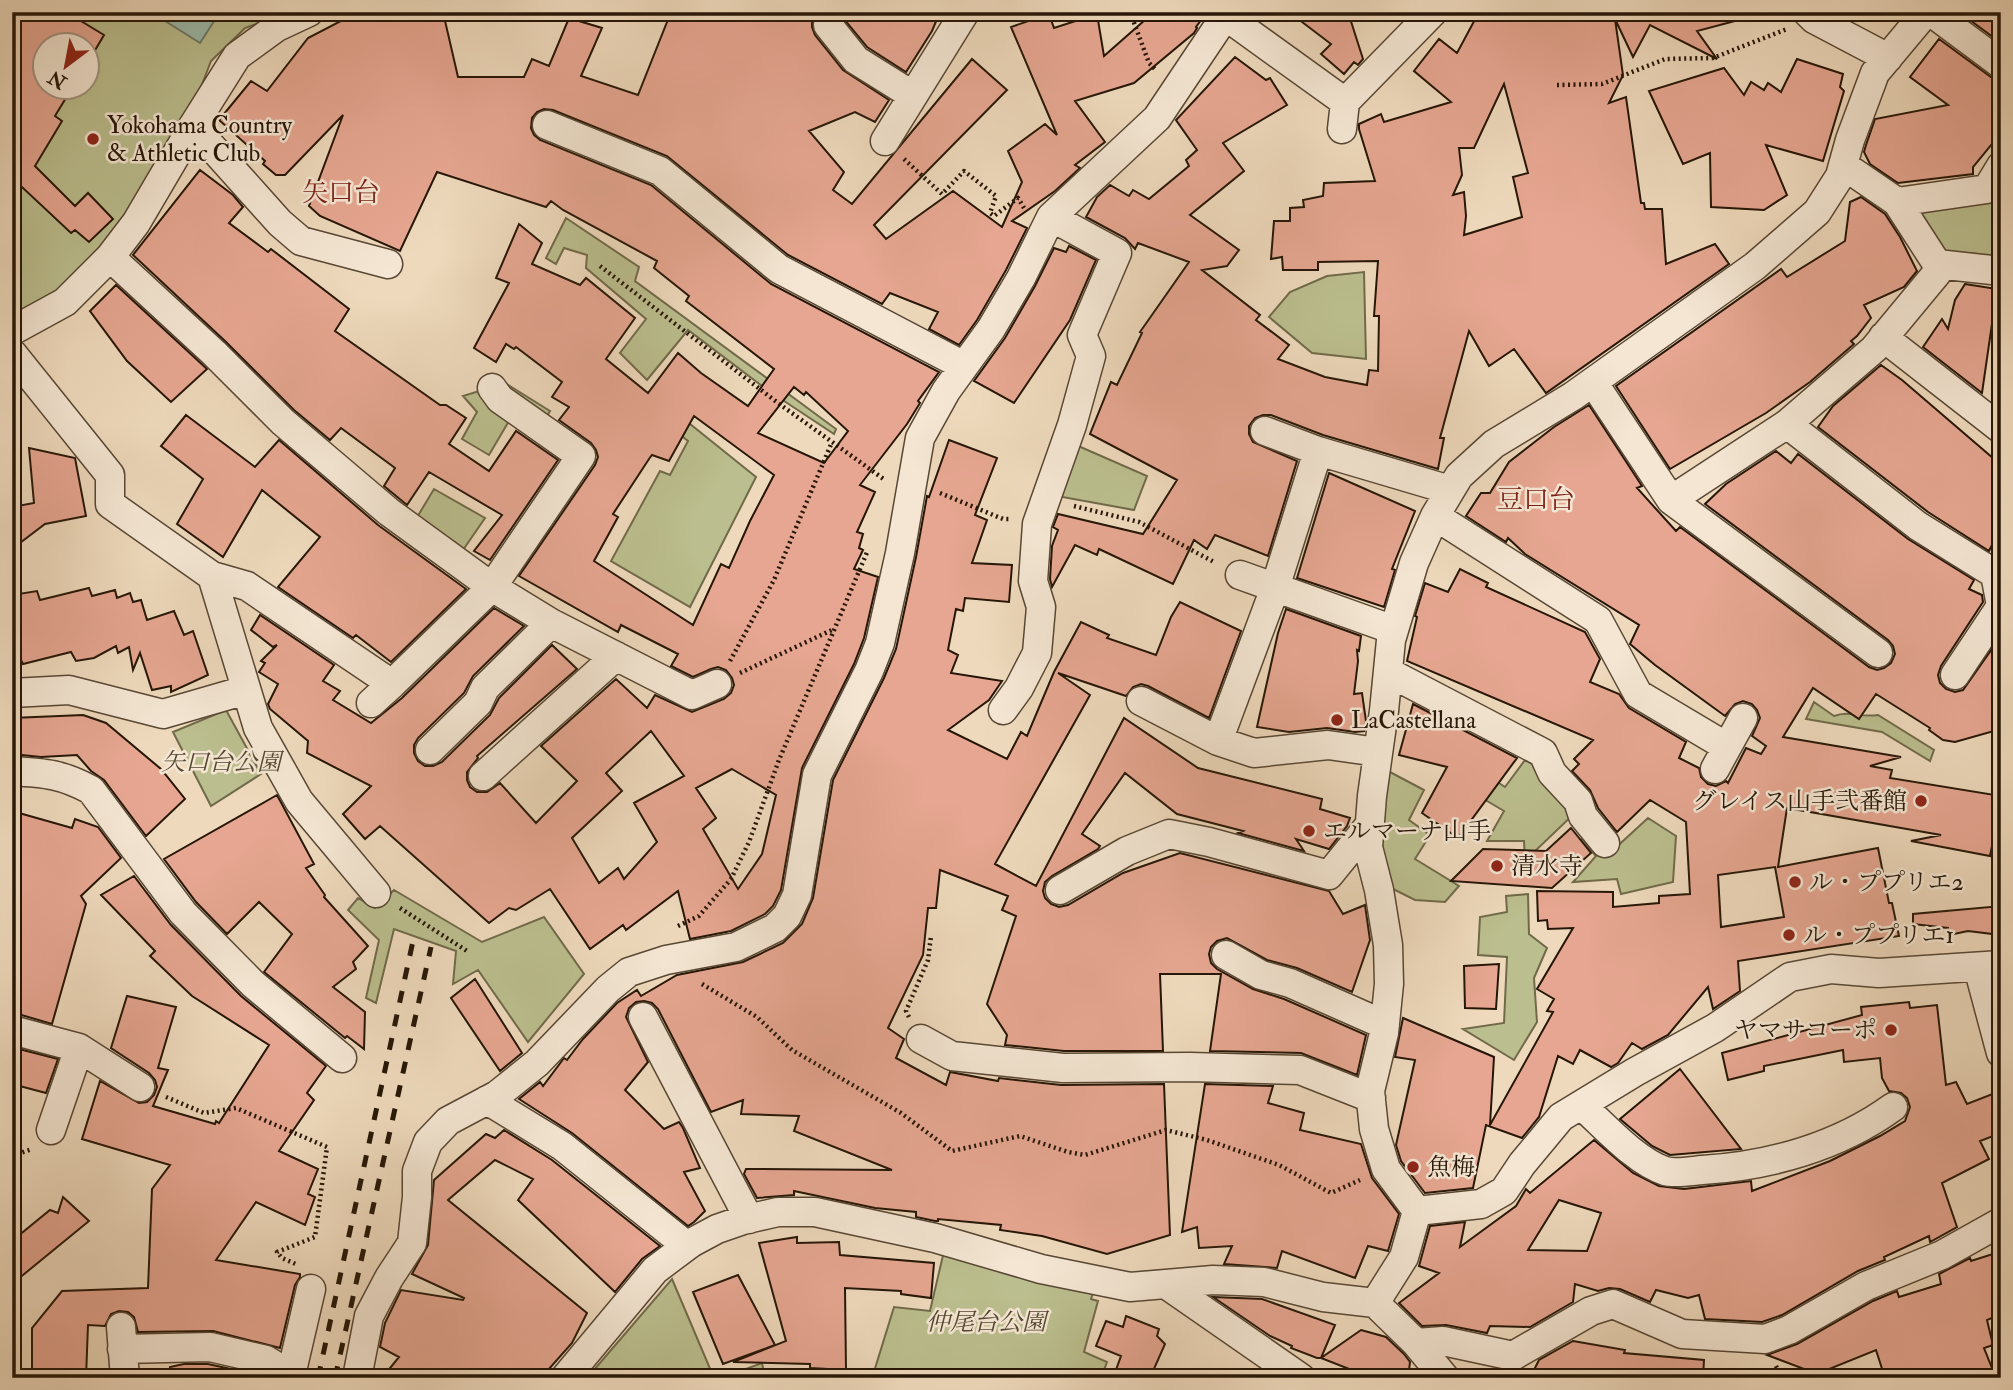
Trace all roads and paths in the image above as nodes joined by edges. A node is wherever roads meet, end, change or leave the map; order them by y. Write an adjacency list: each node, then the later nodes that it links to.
1 (309, 12): 15 (street)
2 (965, 12): 13 (street)
3 (1130, 12): 12 (path)
4 (1433, 12): 6 (street)
5 (1928, 12): 9 (street); 10 (street)
6 (1227, 15): 12 (street)
7 (1811, 15): 9 (street); 11 (path)
8 (828, 25): 13 (street)
9 (1888, 58): 17 (street)
10 (2001, 64)
11 (1557, 85)
12 (1176, 91): 20 (street)
13 (912, 95): 16 (street)
14 (547, 125): 29 (street)
15 (193, 126): 21 (street); 22 (street)
16 (885, 141): 20 (path)
17 (1843, 165): 19 (street); 30 (street)
18 (2001, 166): 19 (street)
19 (1897, 202): 23 (street)
20 (1046, 227): 29 (street); 40 (street)
21 (110, 257): 26 (street); 45 (street)
22 (388, 264)
23 (1937, 264): 25 (street); 27 (street)
24 (600, 266): 35 (path)
25 (2001, 271)
26 (12, 331)
27 (1884, 337): 32 (street); 33 (street)
28 (12, 353): 44 (street)
29 (964, 366): 37 (street)
30 (1593, 382): 38 (street); 39 (street)
31 (492, 388): 45 (street)
32 (1787, 424): 39 (street); 47 (street)
33 (2001, 429)
34 (1265, 431): 36 (street)
35 (832, 442): 37 (path); 56 (path)
36 (1318, 451): 38 (street); 46 (street)
37 (904, 484): 40 (path); 76 (street)
38 (1450, 490): 41 (street)
39 (1671, 500): 51 (street)
40 (1043, 509): 43 (path); 61 (street)
41 (1435, 516): 50 (street); 62 (street)
42 (871, 545): 49 (path)
43 (1240, 575): 46 (street)
44 (212, 576): 55 (street); 57 (street)
45 (492, 587): 48 (street); 55 (street)
46 (1275, 588): 50 (street); 63 (street)
47 (2001, 606): 54 (street)
48 (551, 623): 52 (street); 64 (street)
49 (834, 629): 56 (path); 72 (path)
50 (1394, 630): 53 (street)
51 (1878, 653)
52 (616, 656): 56 (street); 67 (street)
53 (1388, 672): 65 (street); 69 (street)
54 (1955, 676)
55 (392, 684): 60 (street)
56 (717, 684)
57 (246, 690): 58 (street); 71 (street)
58 (12, 693)
59 (1141, 701): 63 (street)
60 (372, 704)
61 (1003, 710)
62 (1743, 718)
63 (1218, 741): 65 (street)
64 (430, 750)
65 (1378, 752): 68 (street)
66 (12, 771): 84 (street)
67 (484, 776)
68 (1368, 827): 70 (street); 79 (street)
69 (1605, 843)
70 (1060, 891)
71 (376, 893): 74 (path)
72 (677, 927)
73 (931, 936): 81 (path)
74 (467, 951)
75 (1226, 955): 79 (street)
76 (666, 960): 87 (street); 92 (path)
77 (1989, 966): 83 (street); 88 (street)
78 (643, 1017): 94 (street)
79 (1385, 1025): 86 (street)
80 (12, 1030): 82 (street)
81 (916, 1030): 86 (street)
82 (79, 1048): 85 (street); 90 (street)
83 (2001, 1053)
84 (342, 1058)
85 (140, 1087): 98 (path)
86 (1371, 1098): 92 (street)
87 (487, 1100): 96 (street); 103 (street)
88 (1581, 1105): 89 (street); 93 (street)
89 (1893, 1107)
90 (41, 1140): 91 (path)
91 (12, 1156)
92 (1386, 1169): 93 (street)
93 (1418, 1211): 99 (street)
94 (749, 1219): 96 (street); 97 (street)
95 (2001, 1222): 100 (street)
96 (687, 1246): 104 (street)
97 (1167, 1285): 99 (street); 105 (street)
98 (311, 1289): 101 (street)
99 (1375, 1303): 100 (street)
100 (1416, 1343): 106 (street)
101 (291, 1376): 102 (street)
102 (125, 1378)
103 (357, 1378)
104 (565, 1378)
105 (1301, 1378)
106 (1445, 1378)

